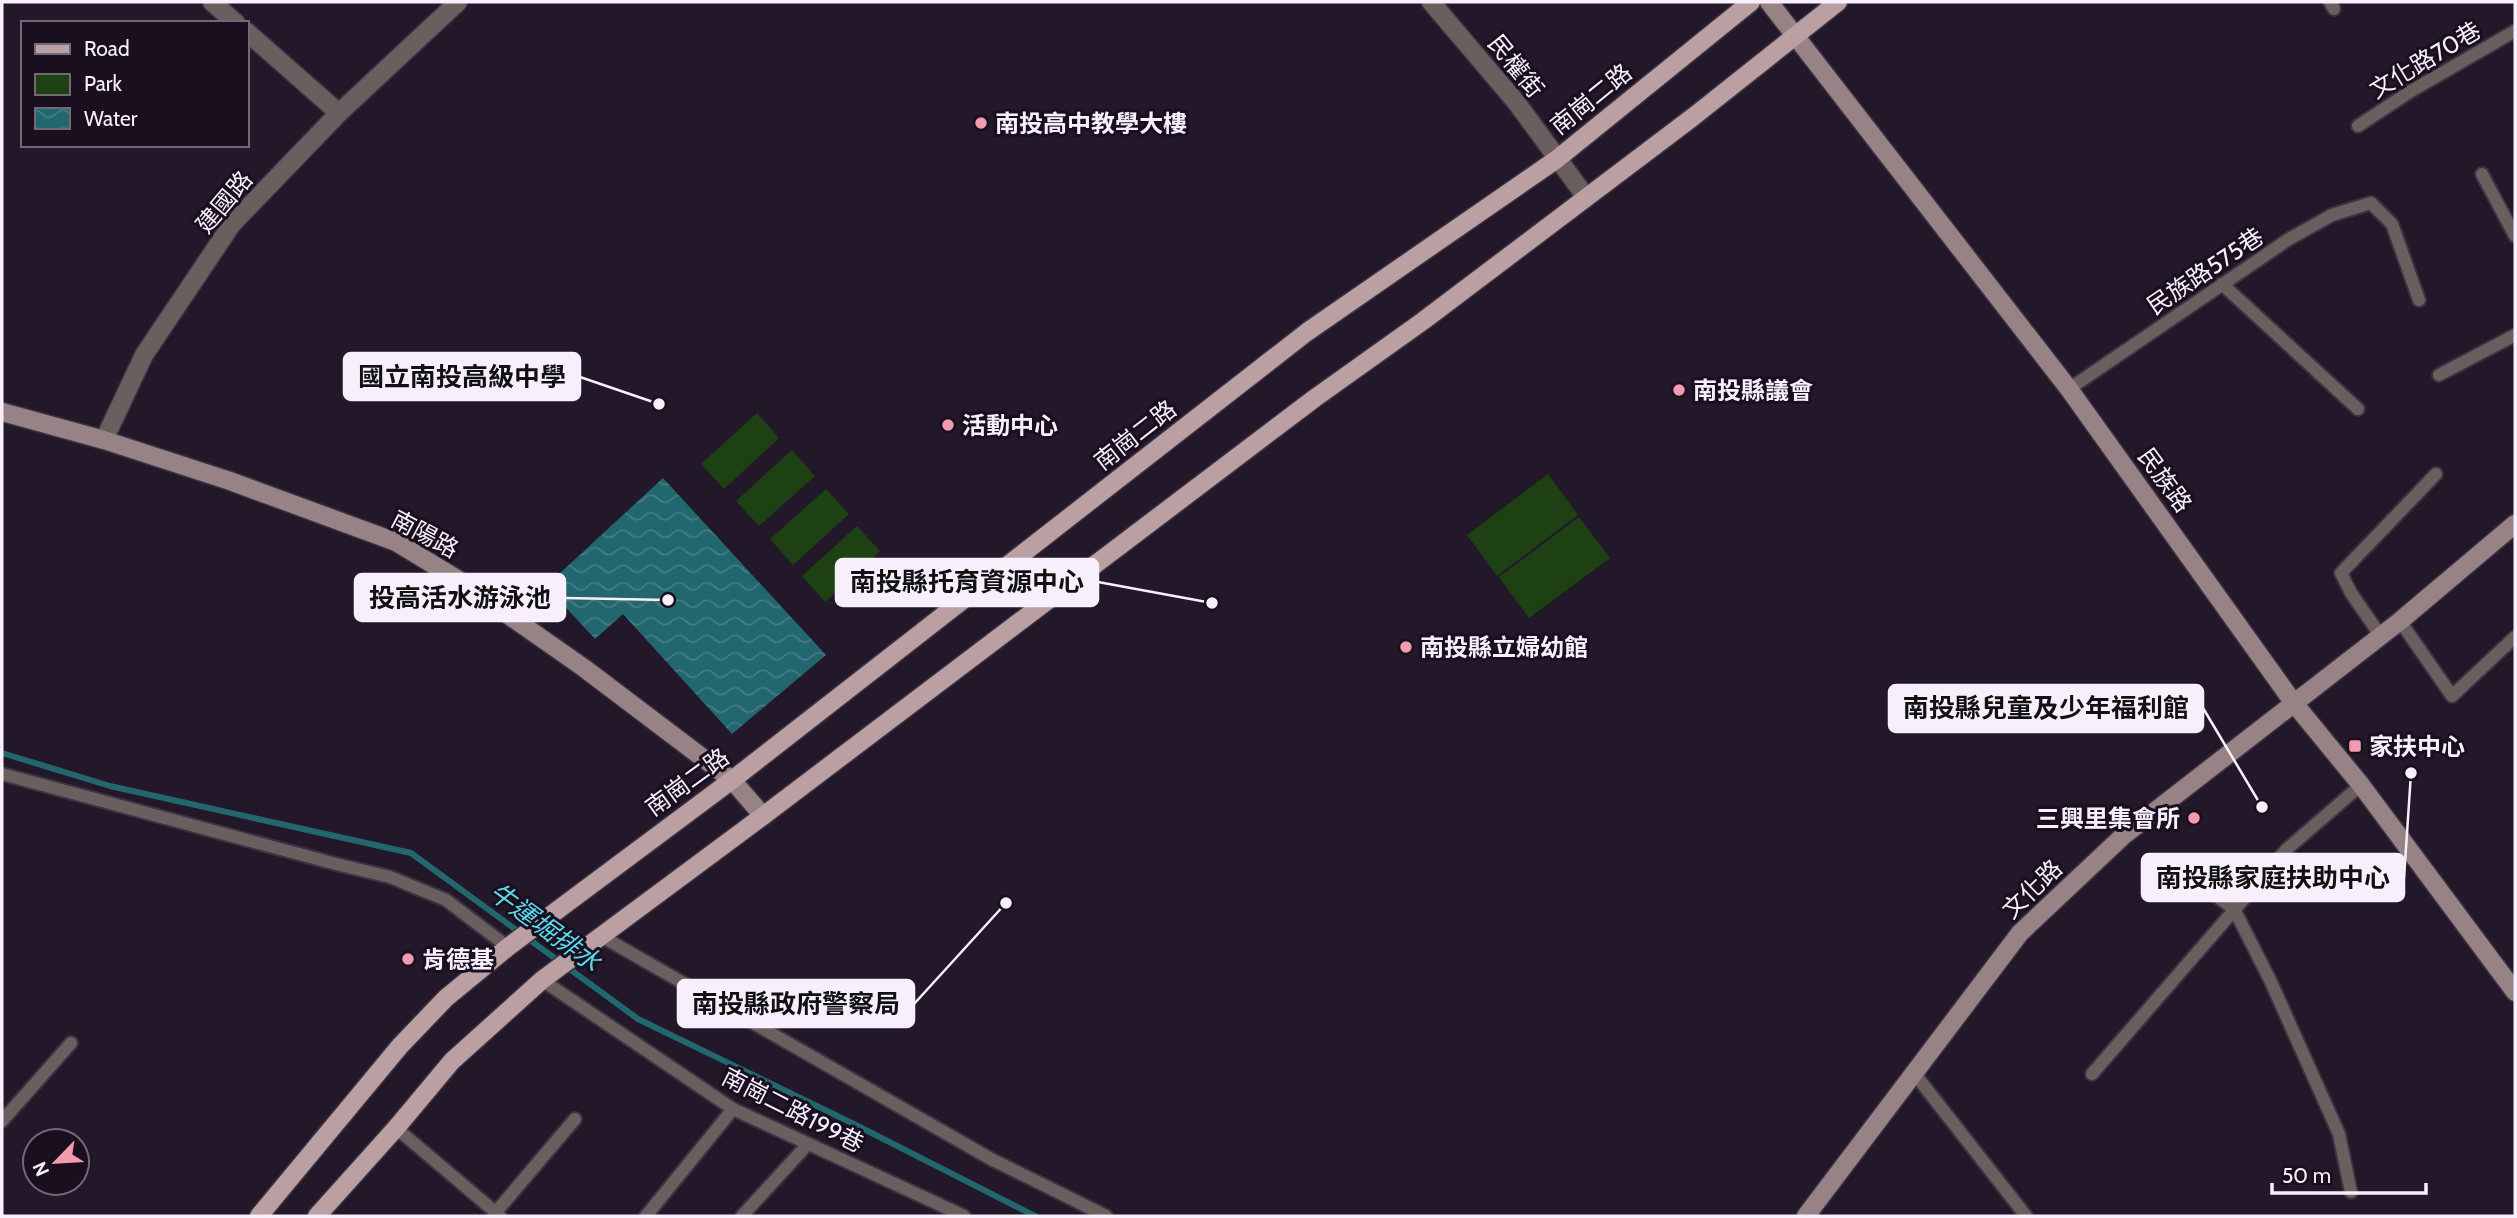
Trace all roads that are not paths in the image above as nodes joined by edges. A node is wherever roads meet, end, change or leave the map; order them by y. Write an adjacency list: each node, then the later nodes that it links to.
1 (212, 2): 7 (street)
2 (457, 2): 11 (street, 建國路)
3 (1431, 2): 13 (street, 民權街)
4 (1751, 2): 13 (main road, 南崗二路)
5 (1769, 2): 10 (street, 民族路)
6 (1838, 2): 10 (main road)
7 (234, 21)
8 (2515, 31): 12 (lane, 文化路70巷)
9 (248, 33): 11 (street)
10 (1795, 37): 15 (main road); 21 (street, 民族路)
11 (339, 113): 24 (street, 建國路)
12 (2358, 126)
13 (1558, 159): 15 (street, 民權街); 32 (main road, 南崗二路)
14 (2482, 174): 16 (lane)
15 (1586, 197): 34 (main road)
16 (2515, 236)
17 (2222, 284): 18 (lane, 民族路575巷); 21 (lane, 民族路575巷); 22 (lane)
18 (2419, 300)
19 (2515, 335): 20 (lane)
20 (2439, 375)
21 (2069, 389): 30 (street, 民族路)
22 (2358, 409)
23 (2, 412): 24 (street, 南陽路)
24 (104, 440): 32 (street, 南陽路)
25 (2436, 474): 28 (lane)
26 (2515, 524): 27 (street, 文化路)
27 (2400, 621): 28 (street, 文化路); 29 (lane)
28 (2380, 635): 30 (street, 文化路)
29 (2515, 637)
30 (2293, 702): 33 (street, 民族路); 42 (street, 文化路)
31 (2, 774): 38 (lane)
32 (732, 780): 34 (street, 南陽路); 38 (main road, 南崗二路)
33 (2361, 785): 36 (lane); 40 (street, 民族路)
34 (763, 816): 37 (main road)
35 (2189, 876): 36 (lane)
36 (2234, 909): 43 (lane); 49 (lane)
37 (601, 936): 39 (main road); 56 (lane)
38 (508, 947): 51 (main road)
39 (542, 980): 44 (lane, 南崗二路199巷); 47 (main road)
40 (2515, 992)
41 (72, 1043): 46 (lane)
42 (1914, 1073): 57 (street, 文化路); 58 (lane)
43 (2092, 1074)
44 (733, 1109): 48 (lane, 南崗二路199巷); 53 (lane)
45 (575, 1119): 50 (lane)
46 (2, 1121)
47 (397, 1128): 50 (lane); 52 (main road)
48 (808, 1144): 54 (lane); 55 (lane, 南崗二路199巷)
49 (2351, 1192)
50 (498, 1214)
51 (259, 1216)
52 (317, 1216)
53 (646, 1216)
54 (742, 1216)
55 (964, 1216)
56 (1105, 1216)
57 (1806, 1216)
58 (2026, 1216)

